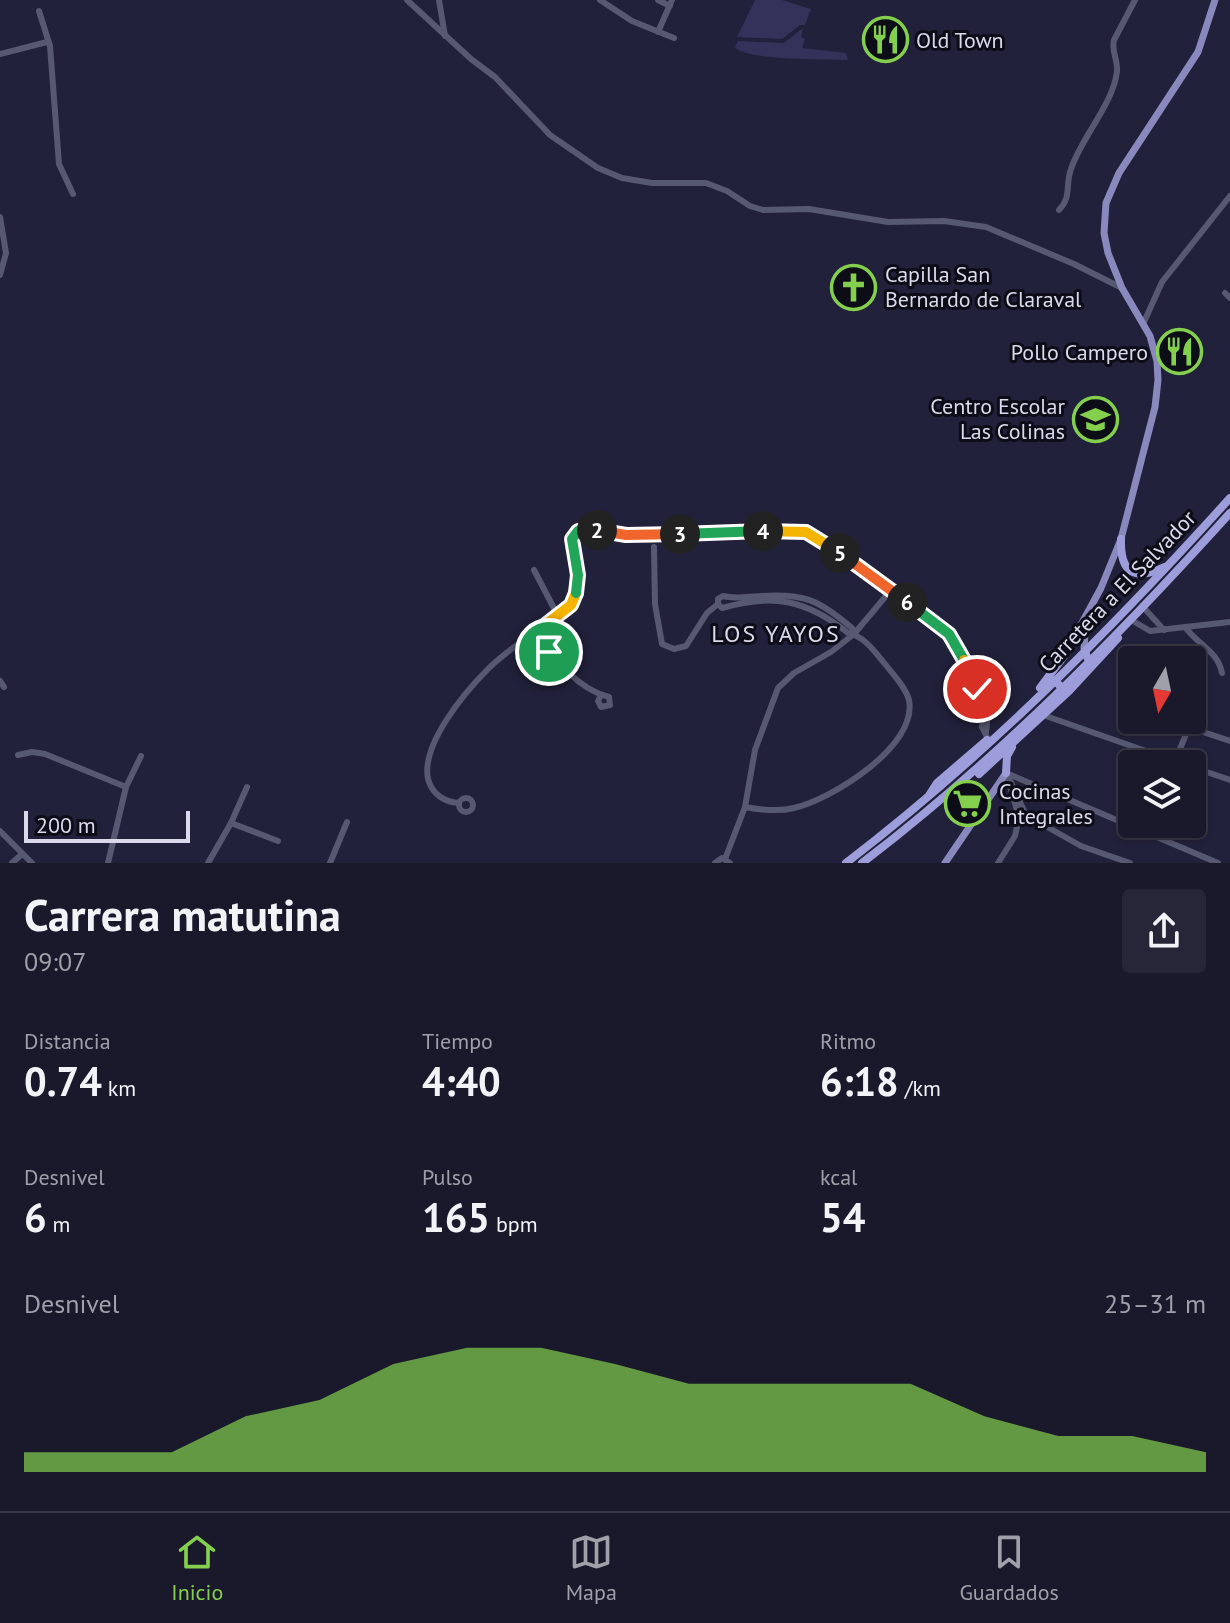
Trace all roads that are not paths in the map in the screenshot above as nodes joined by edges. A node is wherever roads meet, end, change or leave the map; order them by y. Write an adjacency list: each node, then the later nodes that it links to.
1 (439, 0): 10 (street)
2 (600, 0): 9 (street)
3 (658, 0): 7 (street)
4 (1135, 0): 16 (street)
5 (1215, 0): 19 (main road)
6 (407, 1): 10 (street)
7 (671, 3): 9 (street)
8 (39, 11): 12 (street)
9 (658, 32): 11 (street)
10 (445, 37): 19 (street)
11 (674, 38)
12 (47, 42): 13 (street); 14 (street)
13 (0, 54)
14 (73, 194)
15 (1230, 196): 20 (street)
16 (1059, 210)
17 (0, 221): 18 (street)
18 (0, 275)
19 (1122, 288): 20 (main road)
20 (1144, 322): 23 (main road)
21 (1230, 498): 26 (highway, Carretera a El Salvador)
22 (1230, 513): 25 (highway, Carretera a El Salvador)
23 (1121, 539): 26 (highway); 31 (main road)
24 (654, 547): 37 (street)
25 (1185, 563): 29 (highway); 67 (highway, Carretera a El Salvador)
26 (1169, 565): 38 (highway); 60 (highway, Carretera a El Salvador)
27 (534, 570): 30 (street)
28 (891, 590): 30 (street); 37 (street); 48 (street)
29 (1144, 608): 32 (highway); 35 (street)
30 (558, 616): 36 (street)
31 (1086, 618): 38 (main road); 39 (main road)
32 (1133, 621): 35 (street); 40 (highway)
33 (1230, 622): 34 (street)
34 (1185, 627): 35 (street); 41 (street)
35 (1164, 630)
36 (535, 633): 45 (street); 61 (street)
37 (854, 634): 62 (street); 62 (street)
38 (1085, 649): 40 (highway, bridge); 42 (highway)
39 (1064, 656): 42 (highway); 43 (highway)
40 (1090, 666): 44 (highway)
41 (1222, 673)
42 (1056, 677): 43 (highway); 44 (highway, bridge)
43 (1040, 688): 48 (highway)
44 (1066, 690): 46 (highway)
45 (600, 697)
46 (1043, 715): 49 (highway); 51 (street)
47 (1206, 733): 50 (street)
48 (987, 736): 60 (highway)
49 (1018, 739): 54 (highway); 56 (highway)
50 (1230, 741)
51 (1143, 750)
52 (18, 755): 58 (street)
53 (141, 756): 58 (street)
54 (994, 760): 56 (highway); 67 (highway)
55 (1206, 772): 57 (street)
56 (1006, 773): 63 (street); 64 (street); 81 (main road)
57 (1230, 780)
58 (126, 787): 75 (street)
59 (247, 787): 66 (street)
60 (926, 801): 79 (highway, Carretera a El Salvador)
61 (459, 803)
62 (745, 807): 72 (street)
63 (1023, 816): 82 (street); 83 (street)
64 (1118, 821)
65 (347, 822): 77 (street)
66 (231, 823): 70 (street); 76 (street)
67 (911, 824): 80 (highway, Carretera a El Salvador)
68 (0, 831): 71 (street)
69 (1157, 838): 84 (street)
70 (278, 841)
71 (22, 854): 73 (street); 74 (street)
72 (727, 861): 78 (street)
73 (12, 863)
74 (32, 863)
75 (108, 863)
76 (208, 863)
77 (330, 863)
78 (715, 863)
79 (846, 863)
80 (862, 863)
81 (945, 863)
82 (998, 863)
83 (1130, 863)
84 (1218, 863)

